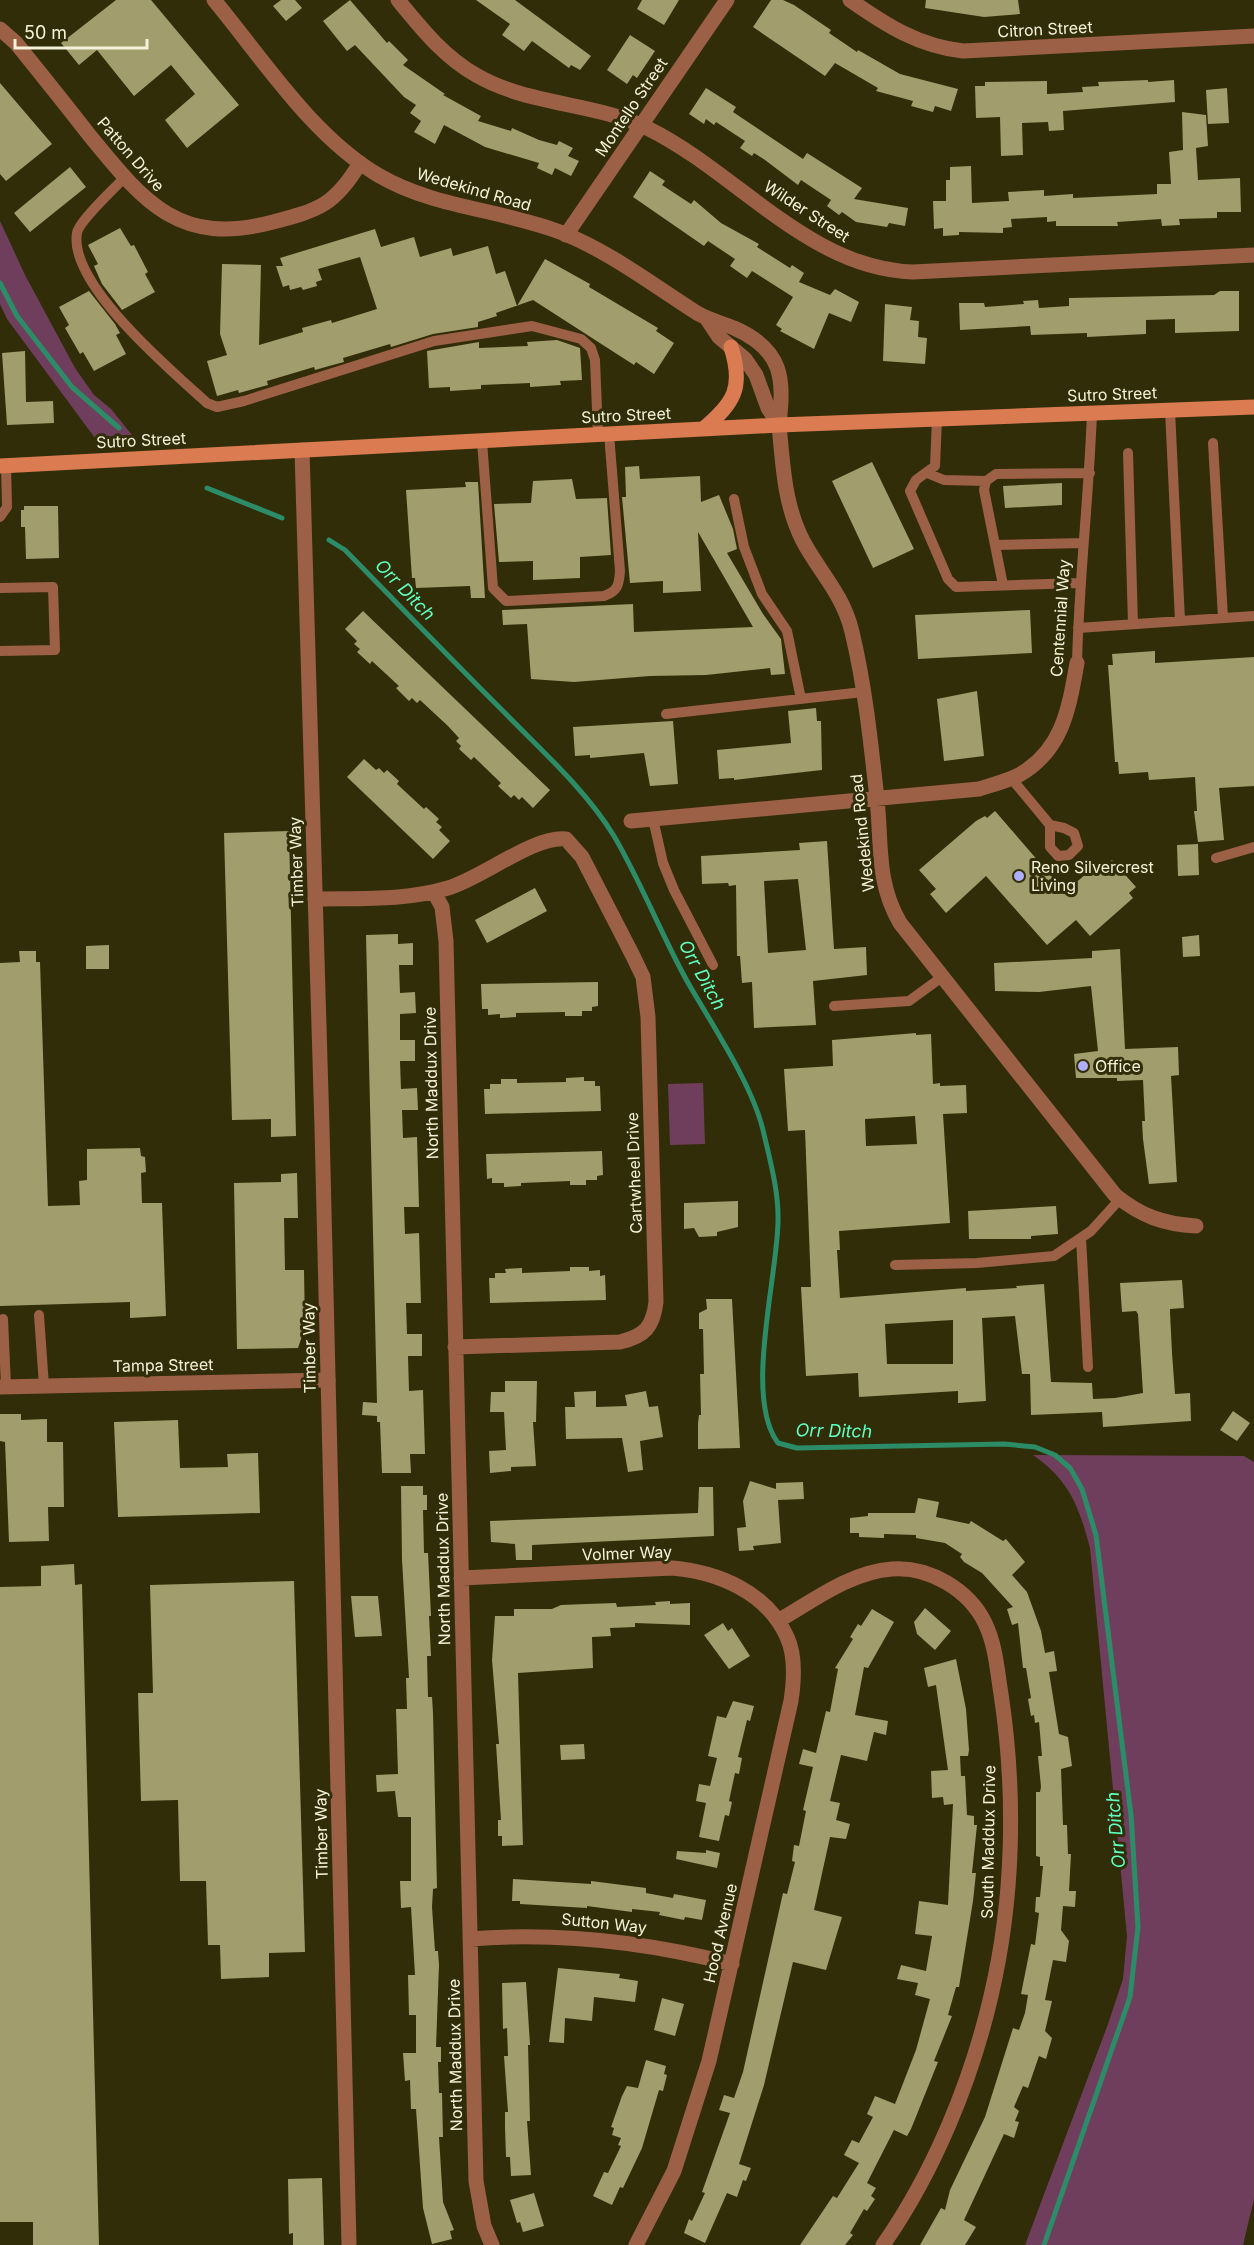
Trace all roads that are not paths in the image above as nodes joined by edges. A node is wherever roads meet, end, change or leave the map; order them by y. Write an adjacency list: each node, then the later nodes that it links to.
1 (214, 0): 8 (street, Wedekind Road)
2 (398, 0): 7 (street, Wilder Street)
3 (727, 0): 7 (street, Montello Street)
4 (850, 0): 6 (street, Citron Street)
5 (0, 29): 9 (street, Patton Drive)
6 (1254, 36)
7 (641, 125): 10 (street, Montello Street); 11 (street, Wilder Street)
8 (360, 163): 9 (street, Patton Drive); 10 (street, Wedekind Road)
9 (124, 178): 20 (lane)
10 (566, 235): 12 (street, Wedekind Road)
11 (1254, 255)
12 (707, 319): 13 (street, Wedekind Road); 18 (street, Wedekind Road)
13 (732, 347): 18 (street, Wedekind Road); 19 (main road)
14 (1254, 406): 15 (main road, Sutro Street)
15 (1170, 410): 16 (main road, Sutro Street); 38 (lane)
16 (1092, 412): 17 (main road, Sutro Street); 27 (lane, Centennial Way)
17 (937, 419): 18 (main road, Sutro Street); 26 (lane)
18 (779, 425): 19 (main road, Sutro Street); 43 (street, Wedekind Road)
19 (703, 429): 20 (main road, Sutro Street)
20 (604, 434): 21 (main road, Sutro Street); 21 (lane)
21 (482, 441): 23 (main road, Sutro Street)
22 (1213, 443): 37 (lane)
23 (302, 450): 25 (main road, Sutro Street); 54 (street, Timber Way)
24 (1128, 453): 39 (lane)
25 (3, 465): 30 (lane)
26 (927, 473): 28 (lane); 34 (lane)
27 (1090, 473): 28 (lane); 31 (lane, Centennial Way)
28 (986, 481): 32 (lane)
29 (734, 499): 44 (lane)
30 (0, 517)
31 (1083, 543): 32 (lane); 33 (lane, Centennial Way)
32 (996, 545): 34 (lane)
33 (1079, 583): 34 (lane); 40 (lane, Centennial Way)
34 (1003, 585)
35 (0, 588): 41 (lane)
36 (1254, 616): 37 (lane)
37 (1223, 618): 38 (lane)
38 (1180, 621): 39 (lane)
39 (1133, 624): 40 (lane)
40 (1078, 628): 42 (lane, Centennial Way)
41 (0, 651)
42 (1077, 663): 46 (street, Centennial Way)
43 (863, 692): 44 (lane); 47 (street, Wedekind Road)
44 (801, 699): 45 (lane)
45 (666, 714)
46 (1011, 778): 47 (street, Centennial Way); 50 (lane)
47 (878, 800): 48 (street, Centennial Way); 56 (street, Wedekind Road)
48 (653, 819): 49 (street, Centennial Way); 55 (lane)
49 (631, 821)
50 (1050, 825)
51 (1254, 847): 52 (lane)
52 (1216, 858)
53 (434, 892): 54 (street); 64 (street, North Maddux Drive); 64 (street, Cartwheel Drive)
54 (315, 899): 66 (street, Timber Way)
55 (712, 965)
56 (942, 977): 57 (lane); 58 (street, Wedekind Road)
57 (834, 1006)
58 (1120, 1198): 59 (street, Wedekind Road); 60 (lane)
59 (1196, 1226)
60 (1081, 1238): 61 (lane); 65 (lane)
61 (895, 1265)
62 (39, 1315): 67 (lane)
63 (3, 1319): 68 (lane)
64 (455, 1347): 69 (street, North Maddux Drive)
65 (1088, 1367)
66 (328, 1380): 67 (street, Tampa Street); 73 (street, Timber Way)
67 (44, 1386): 68 (street, Tampa Street)
68 (3, 1387)
69 (461, 1578): 70 (street, Volmer Way); 71 (street, North Maddux Drive)
70 (778, 1621): 72 (street, Hood Avenue); 76 (street, South Maddux Drive)
71 (470, 1939): 72 (street, Sutton Way); 74 (street, North Maddux Drive)
72 (732, 1964): 75 (street, Hood Avenue)
73 (349, 2245)
74 (492, 2245)
75 (636, 2245)
76 (883, 2245)

